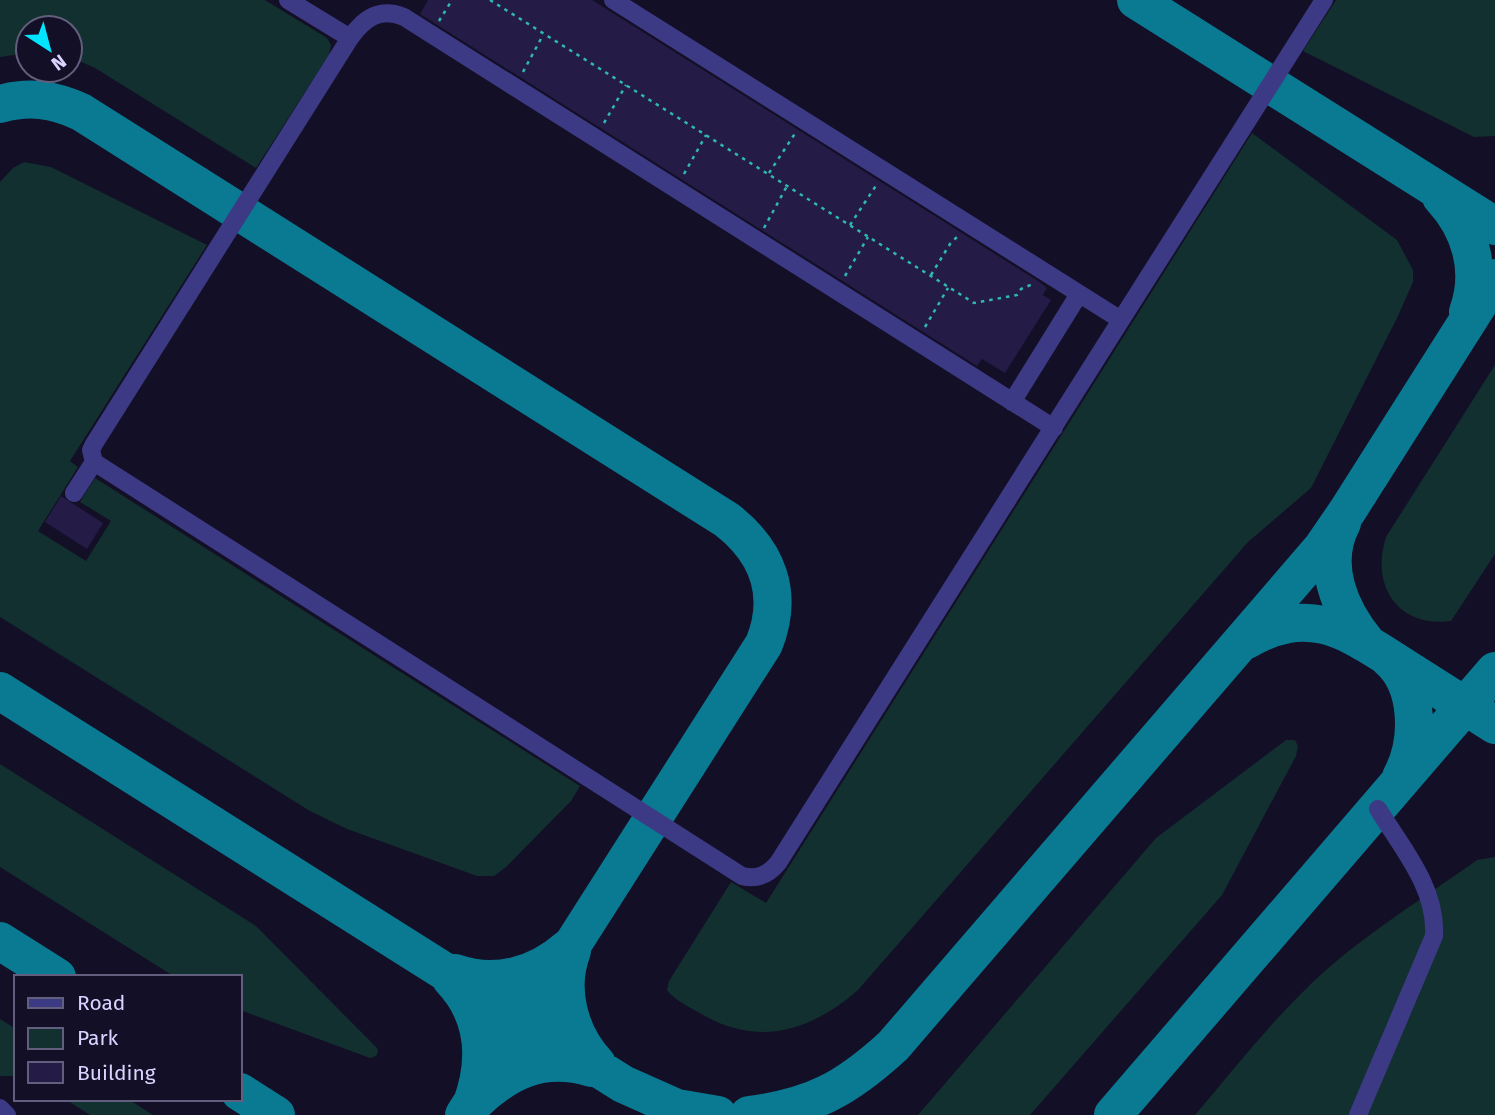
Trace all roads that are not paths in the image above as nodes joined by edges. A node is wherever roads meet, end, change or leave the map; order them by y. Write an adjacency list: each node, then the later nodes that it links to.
1 (288, 0): 4 (lane)
2 (613, 0): 5 (lane)
3 (1324, 0): 6 (lane)
4 (350, 38): 7 (lane); 9 (lane)
5 (1079, 294): 6 (lane); 7 (lane)
6 (1121, 320): 8 (lane)
7 (1012, 402): 8 (lane)
8 (1054, 428): 9 (lane)
9 (94, 463): 10 (lane)
10 (74, 493)
11 (1378, 809): 14 (lane)
12 (0, 1108): 13 (lane)
13 (7, 1115)
14 (1358, 1115)

